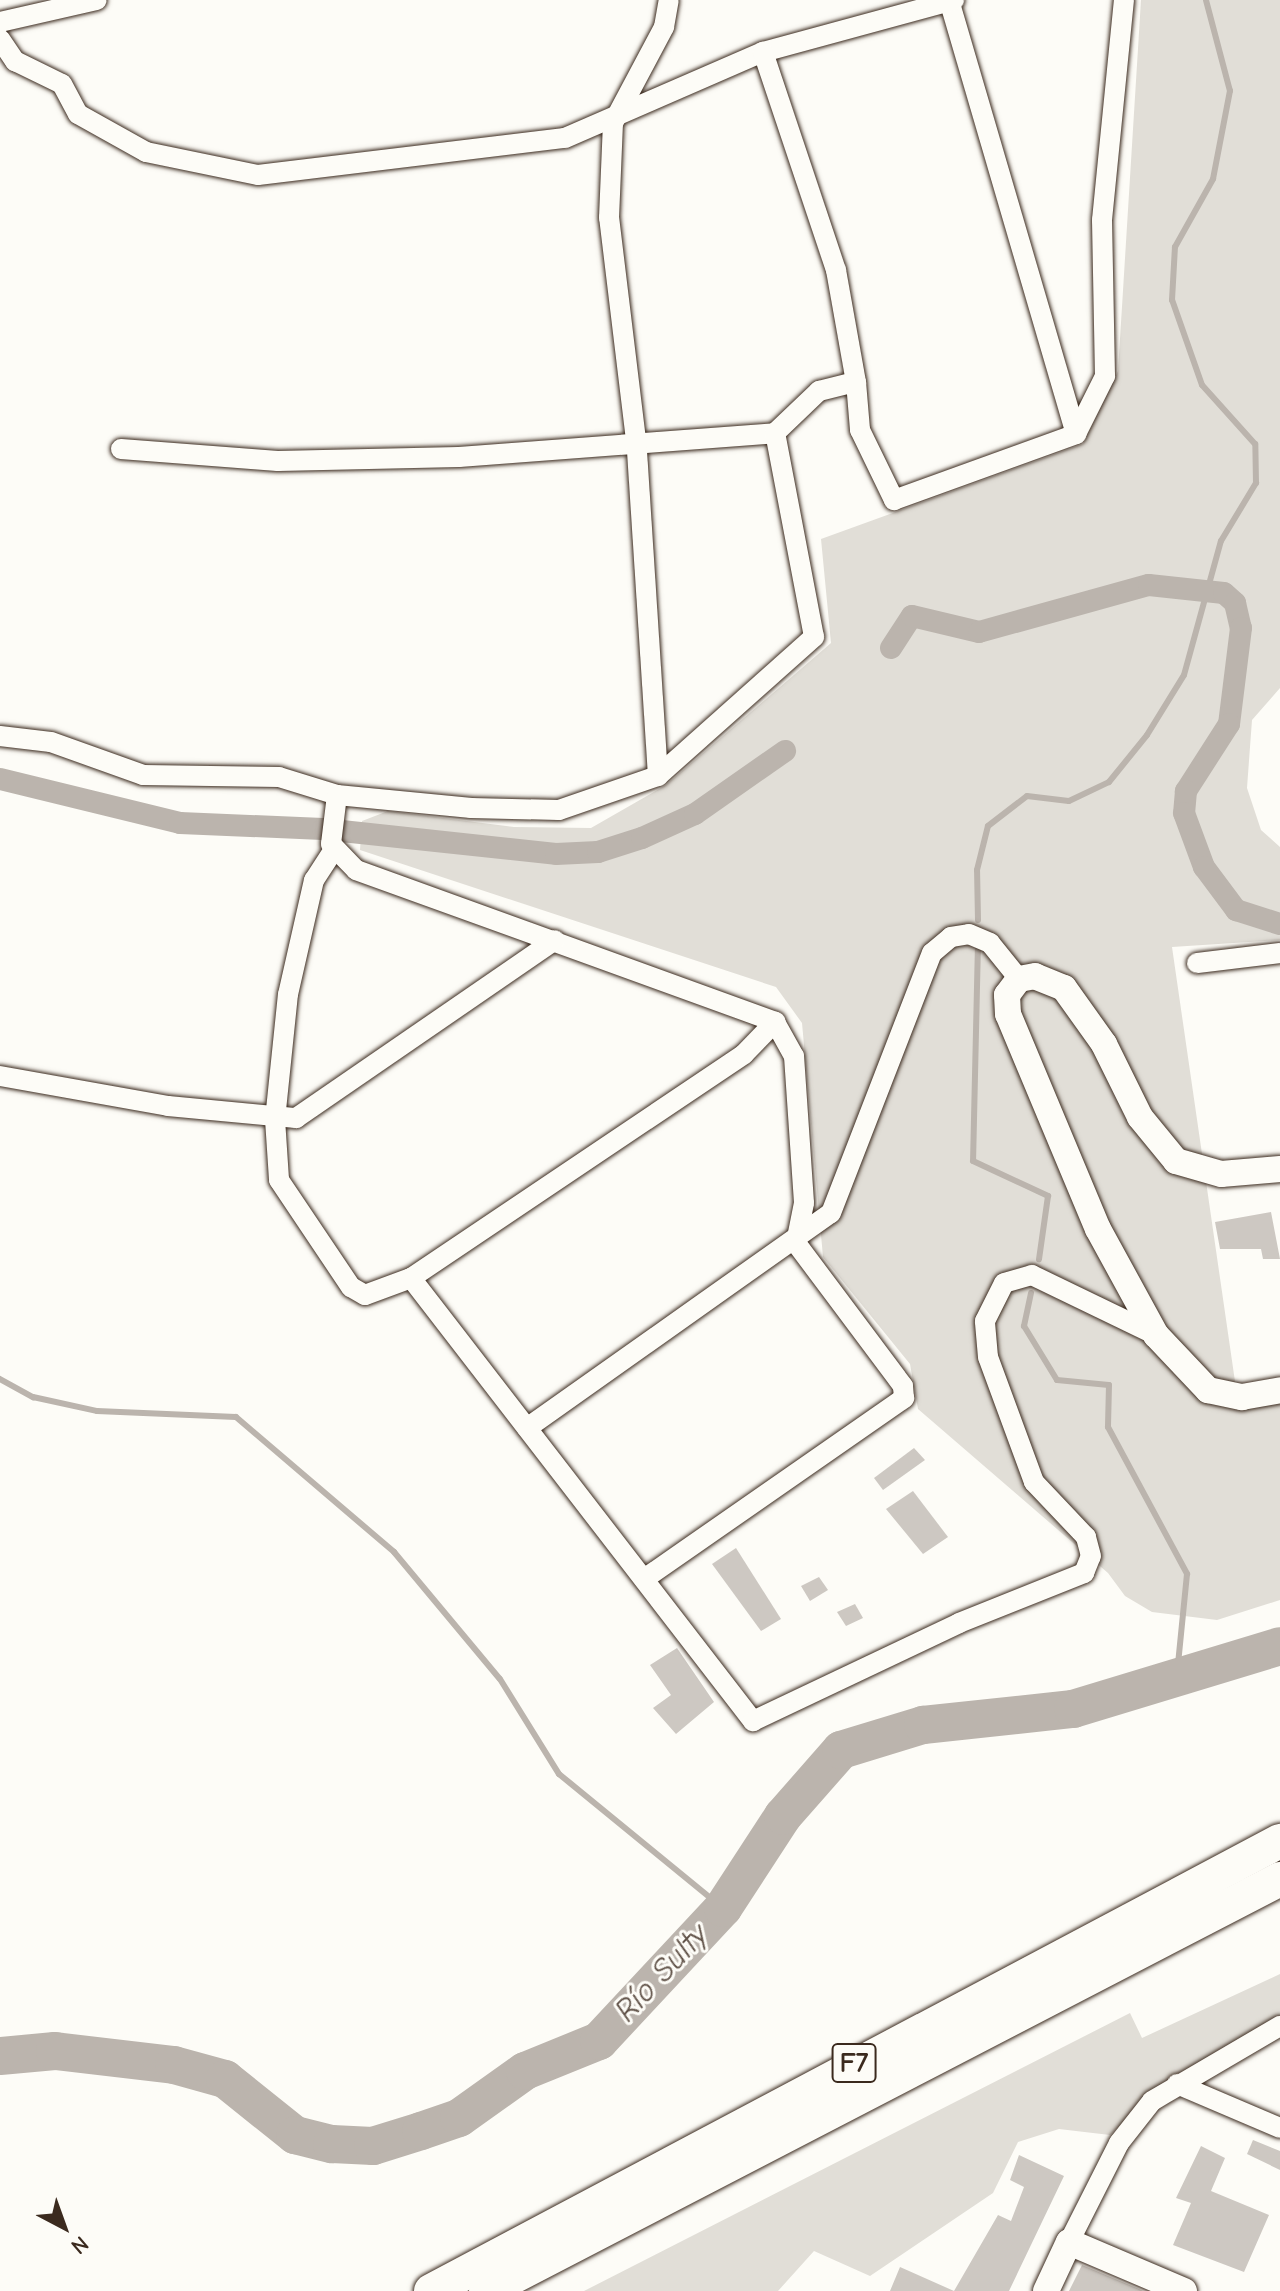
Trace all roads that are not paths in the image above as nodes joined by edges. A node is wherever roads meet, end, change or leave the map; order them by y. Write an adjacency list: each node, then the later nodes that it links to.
1 (97, 0): 5 (street)
2 (669, 0): 8 (street)
3 (951, 0): 7 (street); 11 (street)
4 (1124, 0): 11 (street)
5 (0, 22)
6 (0, 39): 8 (street)
7 (763, 52): 8 (street); 9 (street)
8 (613, 123): 12 (street)
9 (856, 382): 10 (street); 11 (street)
10 (775, 433): 12 (street); 15 (street)
11 (1076, 434)
12 (636, 440): 13 (street); 15 (street)
13 (121, 449)
14 (0, 736): 16 (street)
15 (658, 776): 16 (street)
16 (337, 795): 17 (street)
17 (332, 848): 18 (street); 24 (street)
18 (555, 940): 22 (street); 24 (street)
19 (1280, 953): 20 (street)
20 (1197, 963)
21 (1019, 979): 25 (street); 26 (street); 28 (street)
22 (775, 1022): 26 (street); 27 (street)
23 (0, 1076): 24 (street)
24 (275, 1119): 27 (street)
25 (1280, 1169)
26 (796, 1243): 30 (street); 31 (street)
27 (411, 1278): 30 (street)
28 (1156, 1335): 29 (street); 31 (street)
29 (1280, 1390)
30 (527, 1428): 31 (street)
31 (644, 1579)
32 (1280, 1841): 38 (highway, F7)
33 (1280, 1879): 39 (highway, F7)
34 (1280, 2026): 35 (street)
35 (1177, 2084): 36 (street); 37 (street)
36 (1280, 2128)
37 (1069, 2242): 40 (street); 41 (street)
38 (431, 2291)
39 (486, 2291)
40 (1046, 2291)
41 (1184, 2291)

